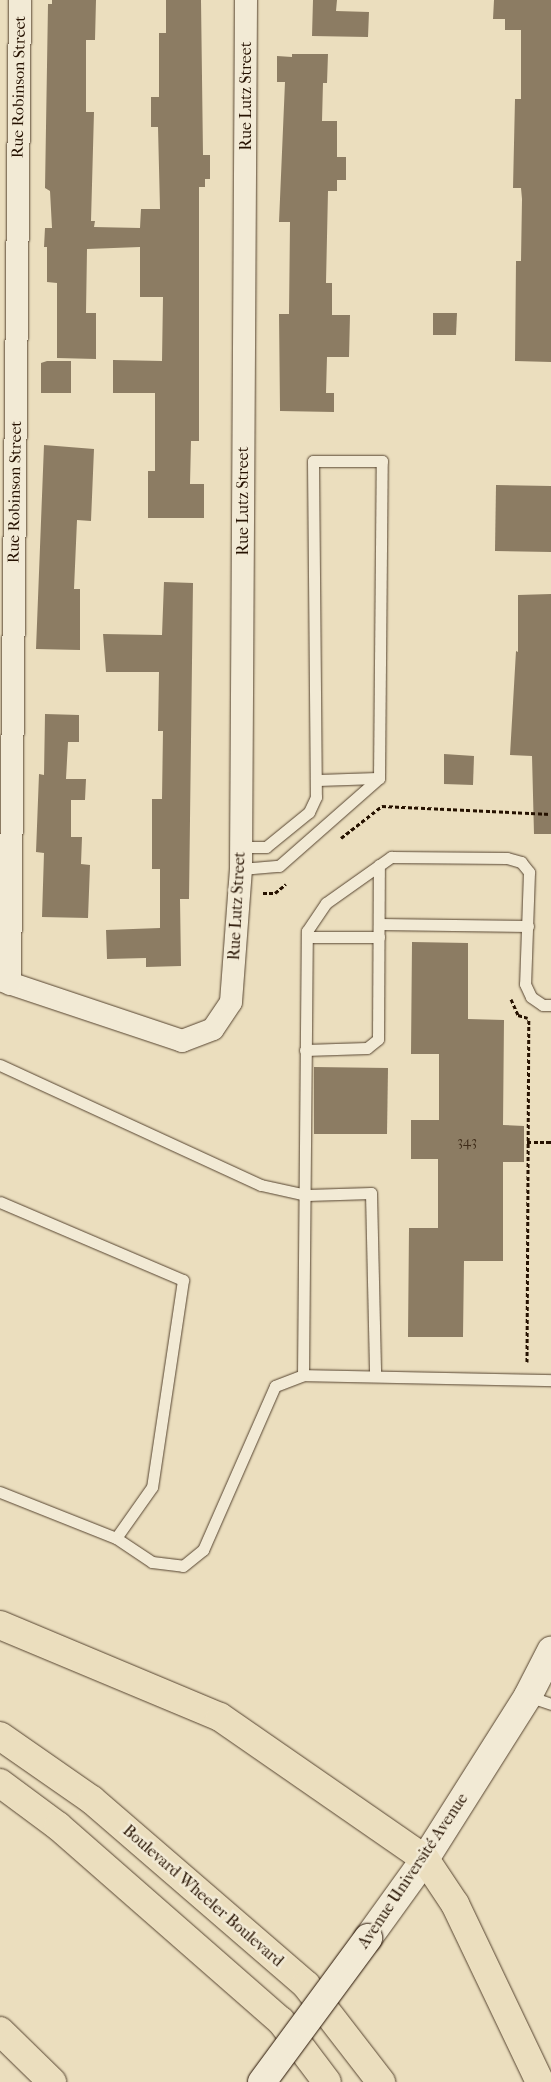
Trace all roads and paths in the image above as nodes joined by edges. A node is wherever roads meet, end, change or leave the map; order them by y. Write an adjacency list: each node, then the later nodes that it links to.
1 (20, 0): 15 (street, Rue Robinson Street)
2 (246, 0): 7 (street, Rue Lutz Street)
3 (379, 778): 4 (lane); 4 (lane); 7 (lane)
4 (316, 780): 7 (lane)
5 (551, 814): 6 (path)
6 (340, 839)
7 (241, 858): 10 (street, Rue Lutz Street)
8 (379, 866): 11 (lane); 12 (lane); 13 (lane)
9 (289, 881): 10 (path)
10 (239, 894): 15 (street, Rue Lutz Street)
11 (379, 924): 12 (lane); 14 (lane)
12 (528, 926): 16 (lane)
13 (307, 937): 14 (lane); 18 (lane)
14 (379, 937): 18 (lane)
15 (5, 982)
16 (551, 1005)
17 (529, 1018): 20 (path)
18 (305, 1050): 22 (lane)
19 (0, 1065): 22 (lane)
20 (527, 1142): 21 (path); 24 (path)
21 (551, 1142)
22 (307, 1196): 25 (lane); 26 (lane)
23 (0, 1202): 29 (lane)
24 (526, 1350)
25 (303, 1375): 26 (lane); 29 (lane)
26 (376, 1376): 27 (lane)
27 (551, 1380)
28 (0, 1492): 29 (lane)
29 (116, 1538)
30 (0, 1625): 35 (highway)
31 (551, 1651): 32 (street, Avenue Université Avenue)
32 (540, 1700): 35 (street, Avenue Université Avenue)
33 (0, 1736): 40 (highway, Boulevard Wheeler Boulevard)
34 (0, 1783): 39 (highway)
35 (425, 1859): 38 (street, Avenue Université Avenue, bridge); 41 (highway)
36 (0, 2031): 37 (highway)
37 (52, 2082)
38 (262, 2082)
39 (327, 2082)
40 (381, 2082)
41 (540, 2082)

